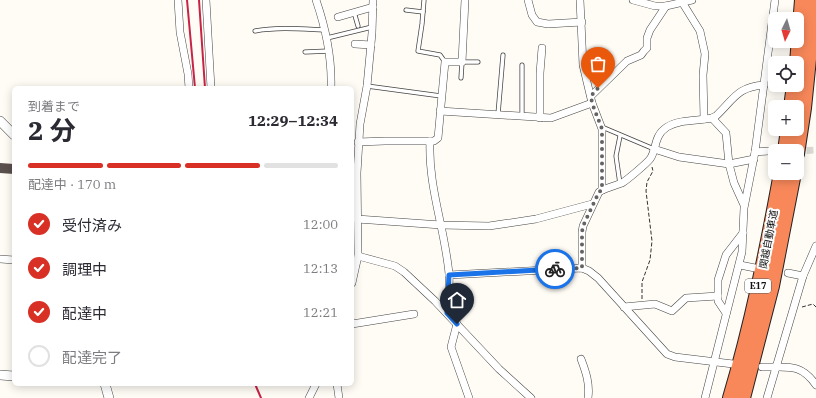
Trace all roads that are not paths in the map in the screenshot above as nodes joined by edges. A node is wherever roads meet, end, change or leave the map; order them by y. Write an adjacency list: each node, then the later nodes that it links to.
1 (178, 0): 39 (street)
2 (206, 0): 40 (street)
3 (316, 0): 23 (street)
4 (424, 0): 18 (lane)
5 (465, 0): 34 (street)
6 (528, 0): 20 (street)
7 (580, 0): 20 (street)
8 (633, 0): 15 (street)
9 (692, 0): 13 (street)
10 (775, 0): 38 (street)
11 (802, 0): 32 (highway)
12 (815, 0): 58 (highway)
13 (682, 2): 15 (street); 50 (street)
14 (373, 3): 17 (street); 22 (street)
15 (666, 6): 44 (street)
16 (406, 10): 18 (lane)
17 (354, 12): 19 (street); 21 (lane)
18 (423, 12): 33 (lane)
19 (338, 17)
20 (582, 22): 44 (street)
21 (358, 26)
22 (372, 27): 25 (lane); 27 (street)
23 (325, 30): 24 (lane); 25 (street)
24 (255, 31)
25 (327, 38): 29 (street)
26 (355, 44): 27 (street)
27 (371, 45): 42 (street)
28 (542, 48): 48 (street)
29 (329, 51): 30 (lane); 41 (street)
30 (305, 52)
31 (503, 55): 46 (lane)
32 (798, 56)
33 (444, 62): 34 (street); 43 (street)
34 (462, 62): 35 (lane); 37 (lane)
35 (478, 62)
36 (522, 65): 47 (lane)
37 (461, 78)
38 (764, 85): 49 (street); 61 (street)
39 (189, 86)
40 (211, 86)
41 (331, 86)
42 (367, 86): 43 (lane); 52 (street)
43 (441, 96): 45 (street)
44 (591, 100): 48 (street); 53 (street)
45 (440, 111): 46 (street); 56 (street)
46 (498, 115): 47 (street)
47 (522, 117): 48 (street)
48 (540, 118)
49 (712, 118): 50 (street); 62 (street)
50 (704, 119): 59 (street)
51 (0, 121): 54 (street)
52 (356, 124): 57 (street)
53 (602, 127): 55 (lane); 67 (street)
54 (12, 133)
55 (620, 136): 59 (lane); 66 (lane)
56 (430, 141): 57 (street); 71 (street)
57 (358, 142): 63 (street)
58 (799, 144)
59 (654, 149): 62 (street); 66 (street)
60 (768, 152): 61 (street)
61 (754, 156): 62 (street); 69 (street)
62 (729, 164): 69 (street)
63 (354, 173): 70 (street)
64 (780, 180): 109 (highway, 関越自動車道 / E17)
65 (793, 180): 110 (highway, 関越自動車道 / E17)
66 (620, 184): 67 (street)
67 (602, 190): 68 (street)
68 (592, 204): 71 (street); 78 (street)
69 (744, 206): 72 (street)
70 (357, 219): 71 (street); 74 (street)
71 (441, 225): 82 (street)
72 (743, 233): 77 (street); 84 (street)
73 (816, 246): 83 (street)
74 (358, 256): 80 (street); 86 (street)
75 (0, 259): 76 (street)
76 (12, 260)
77 (740, 265): 79 (street); 87 (street)
78 (582, 268): 82 (street); 85 (street)
79 (755, 268)
80 (354, 270)
81 (788, 273): 83 (street)
82 (449, 275): 86 (street)
83 (803, 276): 95 (street)
84 (718, 296): 85 (street); 87 (street)
85 (624, 307): 92 (street)
86 (447, 313): 90 (street)
87 (726, 313): 92 (street)
88 (414, 314): 89 (street)
89 (354, 324)
90 (457, 324): 105 (street); 106 (street)
91 (581, 359): 107 (street)
92 (713, 361): 93 (street); 108 (street)
93 (733, 364)
94 (762, 367): 95 (street)
95 (776, 368): 98 (street); 111 (street)
96 (0, 375): 97 (street)
97 (12, 376)
98 (816, 385)
99 (106, 386): 102 (street)
100 (315, 386): 103 (street)
101 (337, 386): 104 (street)
102 (109, 398)
103 (308, 398)
104 (339, 398)
105 (469, 398)
106 (532, 398)
107 (588, 398)
108 (705, 398)
109 (730, 398)
110 (743, 398)
111 (767, 398)

